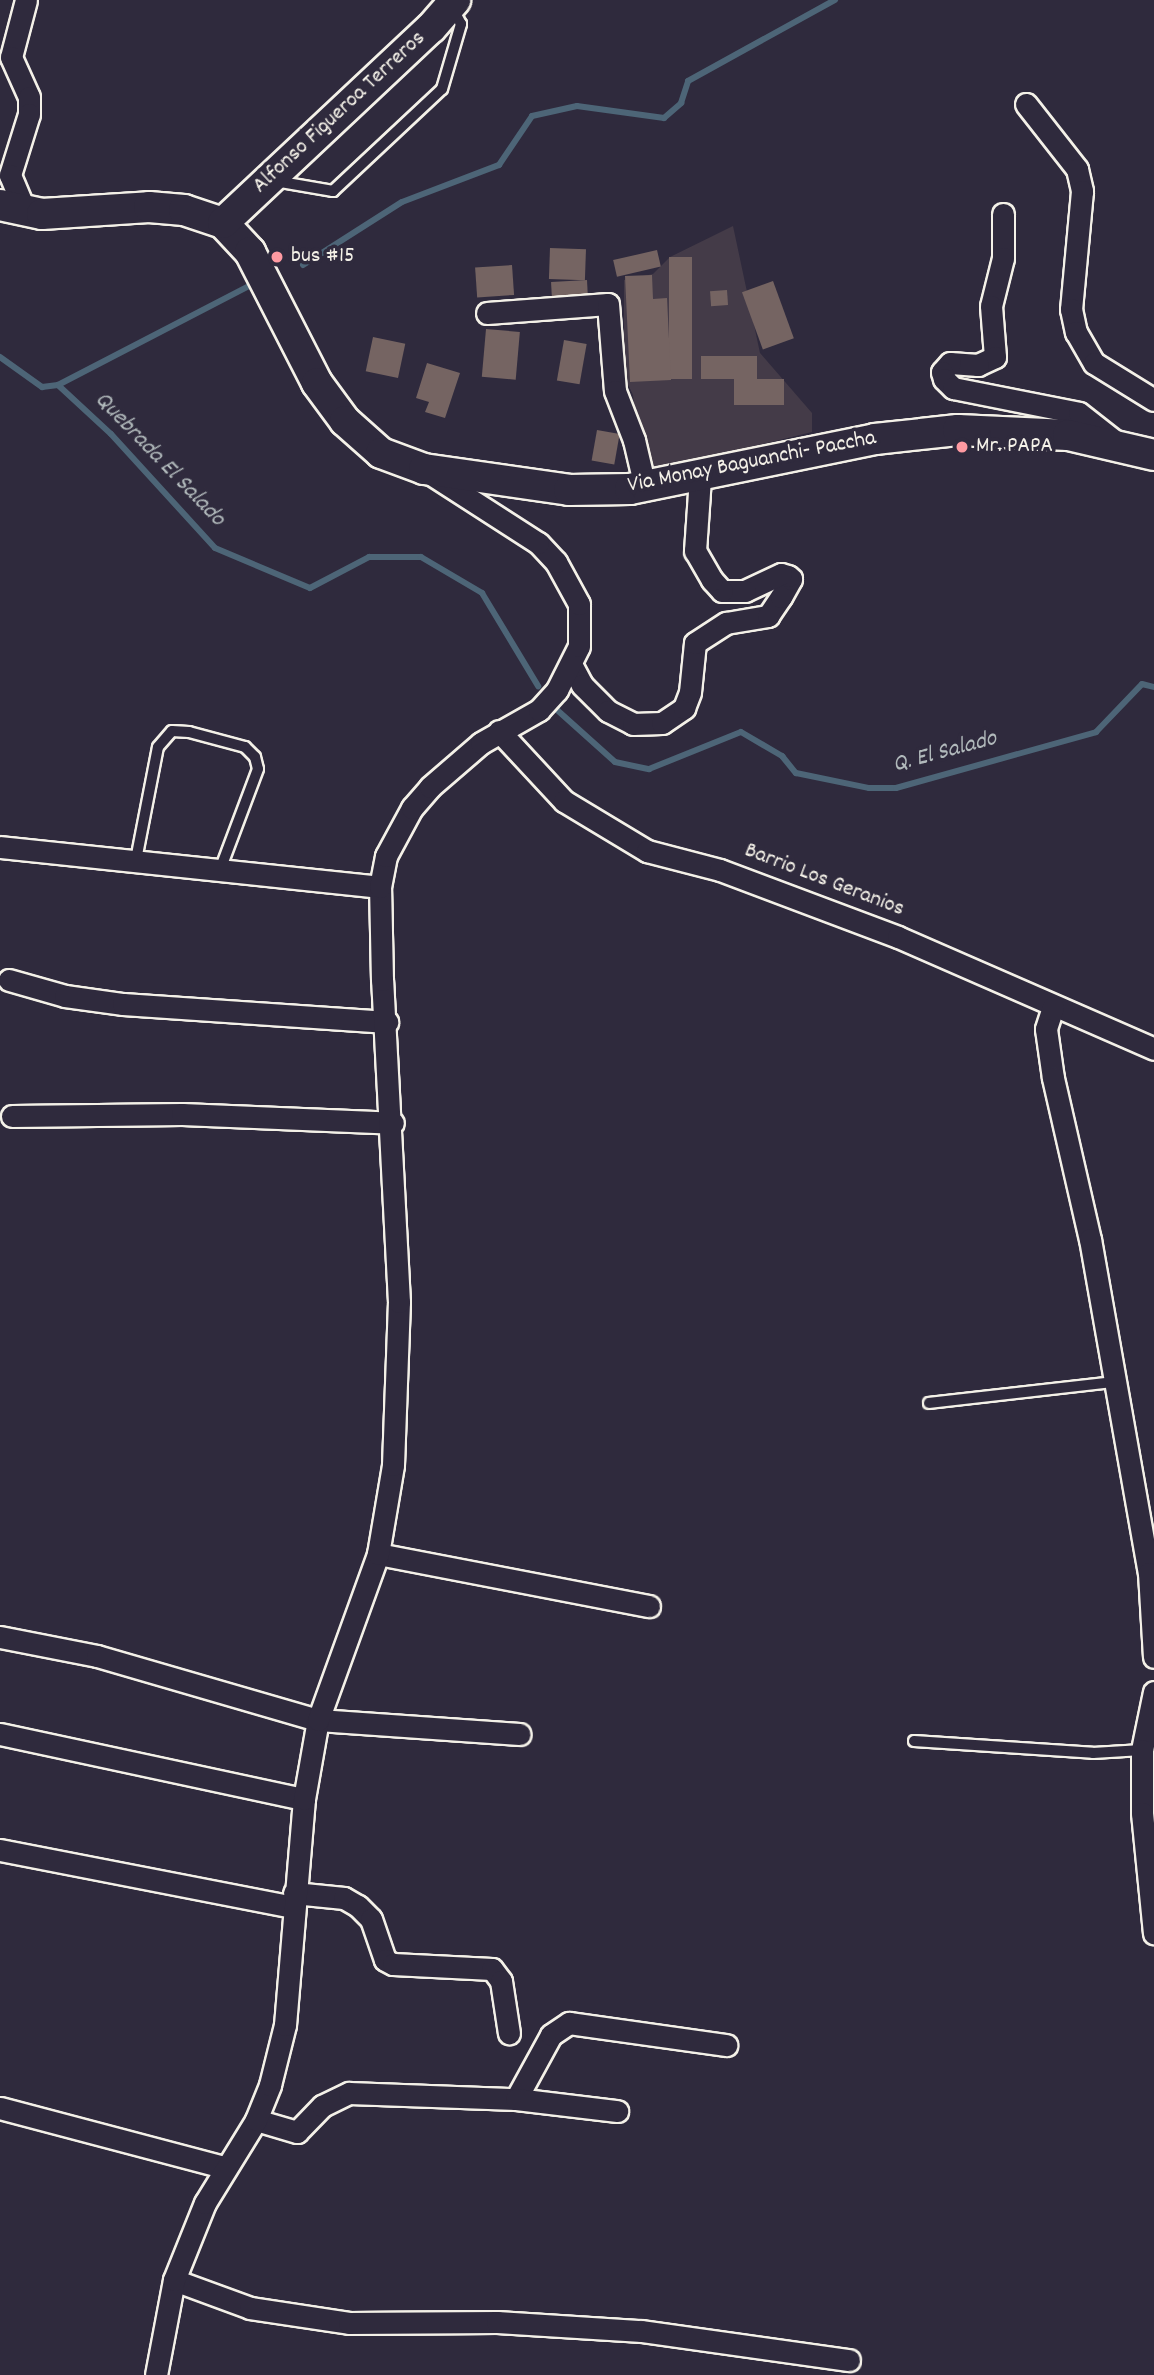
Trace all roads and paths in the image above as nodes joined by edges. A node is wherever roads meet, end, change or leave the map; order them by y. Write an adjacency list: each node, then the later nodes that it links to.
1 (26, 0): 5 (street)
2 (453, 2): 4 (main road, Alfonso Figueroa Terreros); 4 (lane)
3 (1026, 104): 9 (street)
4 (269, 180): 7 (main road, Alfonso Figueroa Terreros)
5 (13, 209): 7 (main road)
6 (1003, 214): 10 (street)
7 (223, 223): 12 (main road, Via Monay Baguanchi- Paccha)
8 (487, 313): 14 (street)
9 (1154, 400)
10 (1123, 448): 11 (main road, Via Monay Baguanchi- Paccha); 13 (main road, Via Monay Baguanchi- Paccha)
11 (1154, 455)
12 (424, 469): 14 (main road, Via Monay Baguanchi- Paccha); 15 (street)
13 (700, 477): 14 (main road, Via Monay Baguanchi- Paccha); 15 (street)
14 (645, 487)
15 (572, 666): 16 (street)
16 (499, 731): 20 (street); 22 (street, Barrio Los Geranios)
17 (0, 847): 18 (street)
18 (136, 860): 19 (street); 19 (lane)
19 (220, 870): 20 (street)
20 (380, 887): 23 (street)
21 (9, 980): 23 (street)
22 (1053, 1007): 24 (street, Barrio Los Geranios); 27 (street)
23 (387, 1022): 26 (street)
24 (1154, 1049)
25 (12, 1116): 26 (street)
26 (393, 1123): 29 (street)
27 (1112, 1382): 28 (lane); 32 (street)
28 (929, 1403)
29 (378, 1555): 30 (street); 34 (street)
30 (649, 1606)
31 (0, 1637): 34 (street)
32 (1154, 1657)
33 (1154, 1692): 38 (street)
34 (318, 1720): 36 (street); 39 (street)
35 (0, 1734): 39 (street)
36 (520, 1734)
37 (914, 1741): 38 (lane)
38 (1148, 1750): 42 (street)
39 (304, 1799): 41 (street)
40 (0, 1850): 41 (street)
41 (293, 1900): 43 (street); 48 (street)
42 (1154, 1933)
43 (509, 2033)
44 (726, 2045): 45 (street)
45 (516, 2099): 47 (street); 48 (street)
46 (0, 2108): 49 (street)
47 (617, 2110)
48 (256, 2120): 49 (street)
49 (224, 2167): 50 (street)
50 (174, 2280): 51 (street); 52 (street)
51 (849, 2360)
52 (156, 2375)

